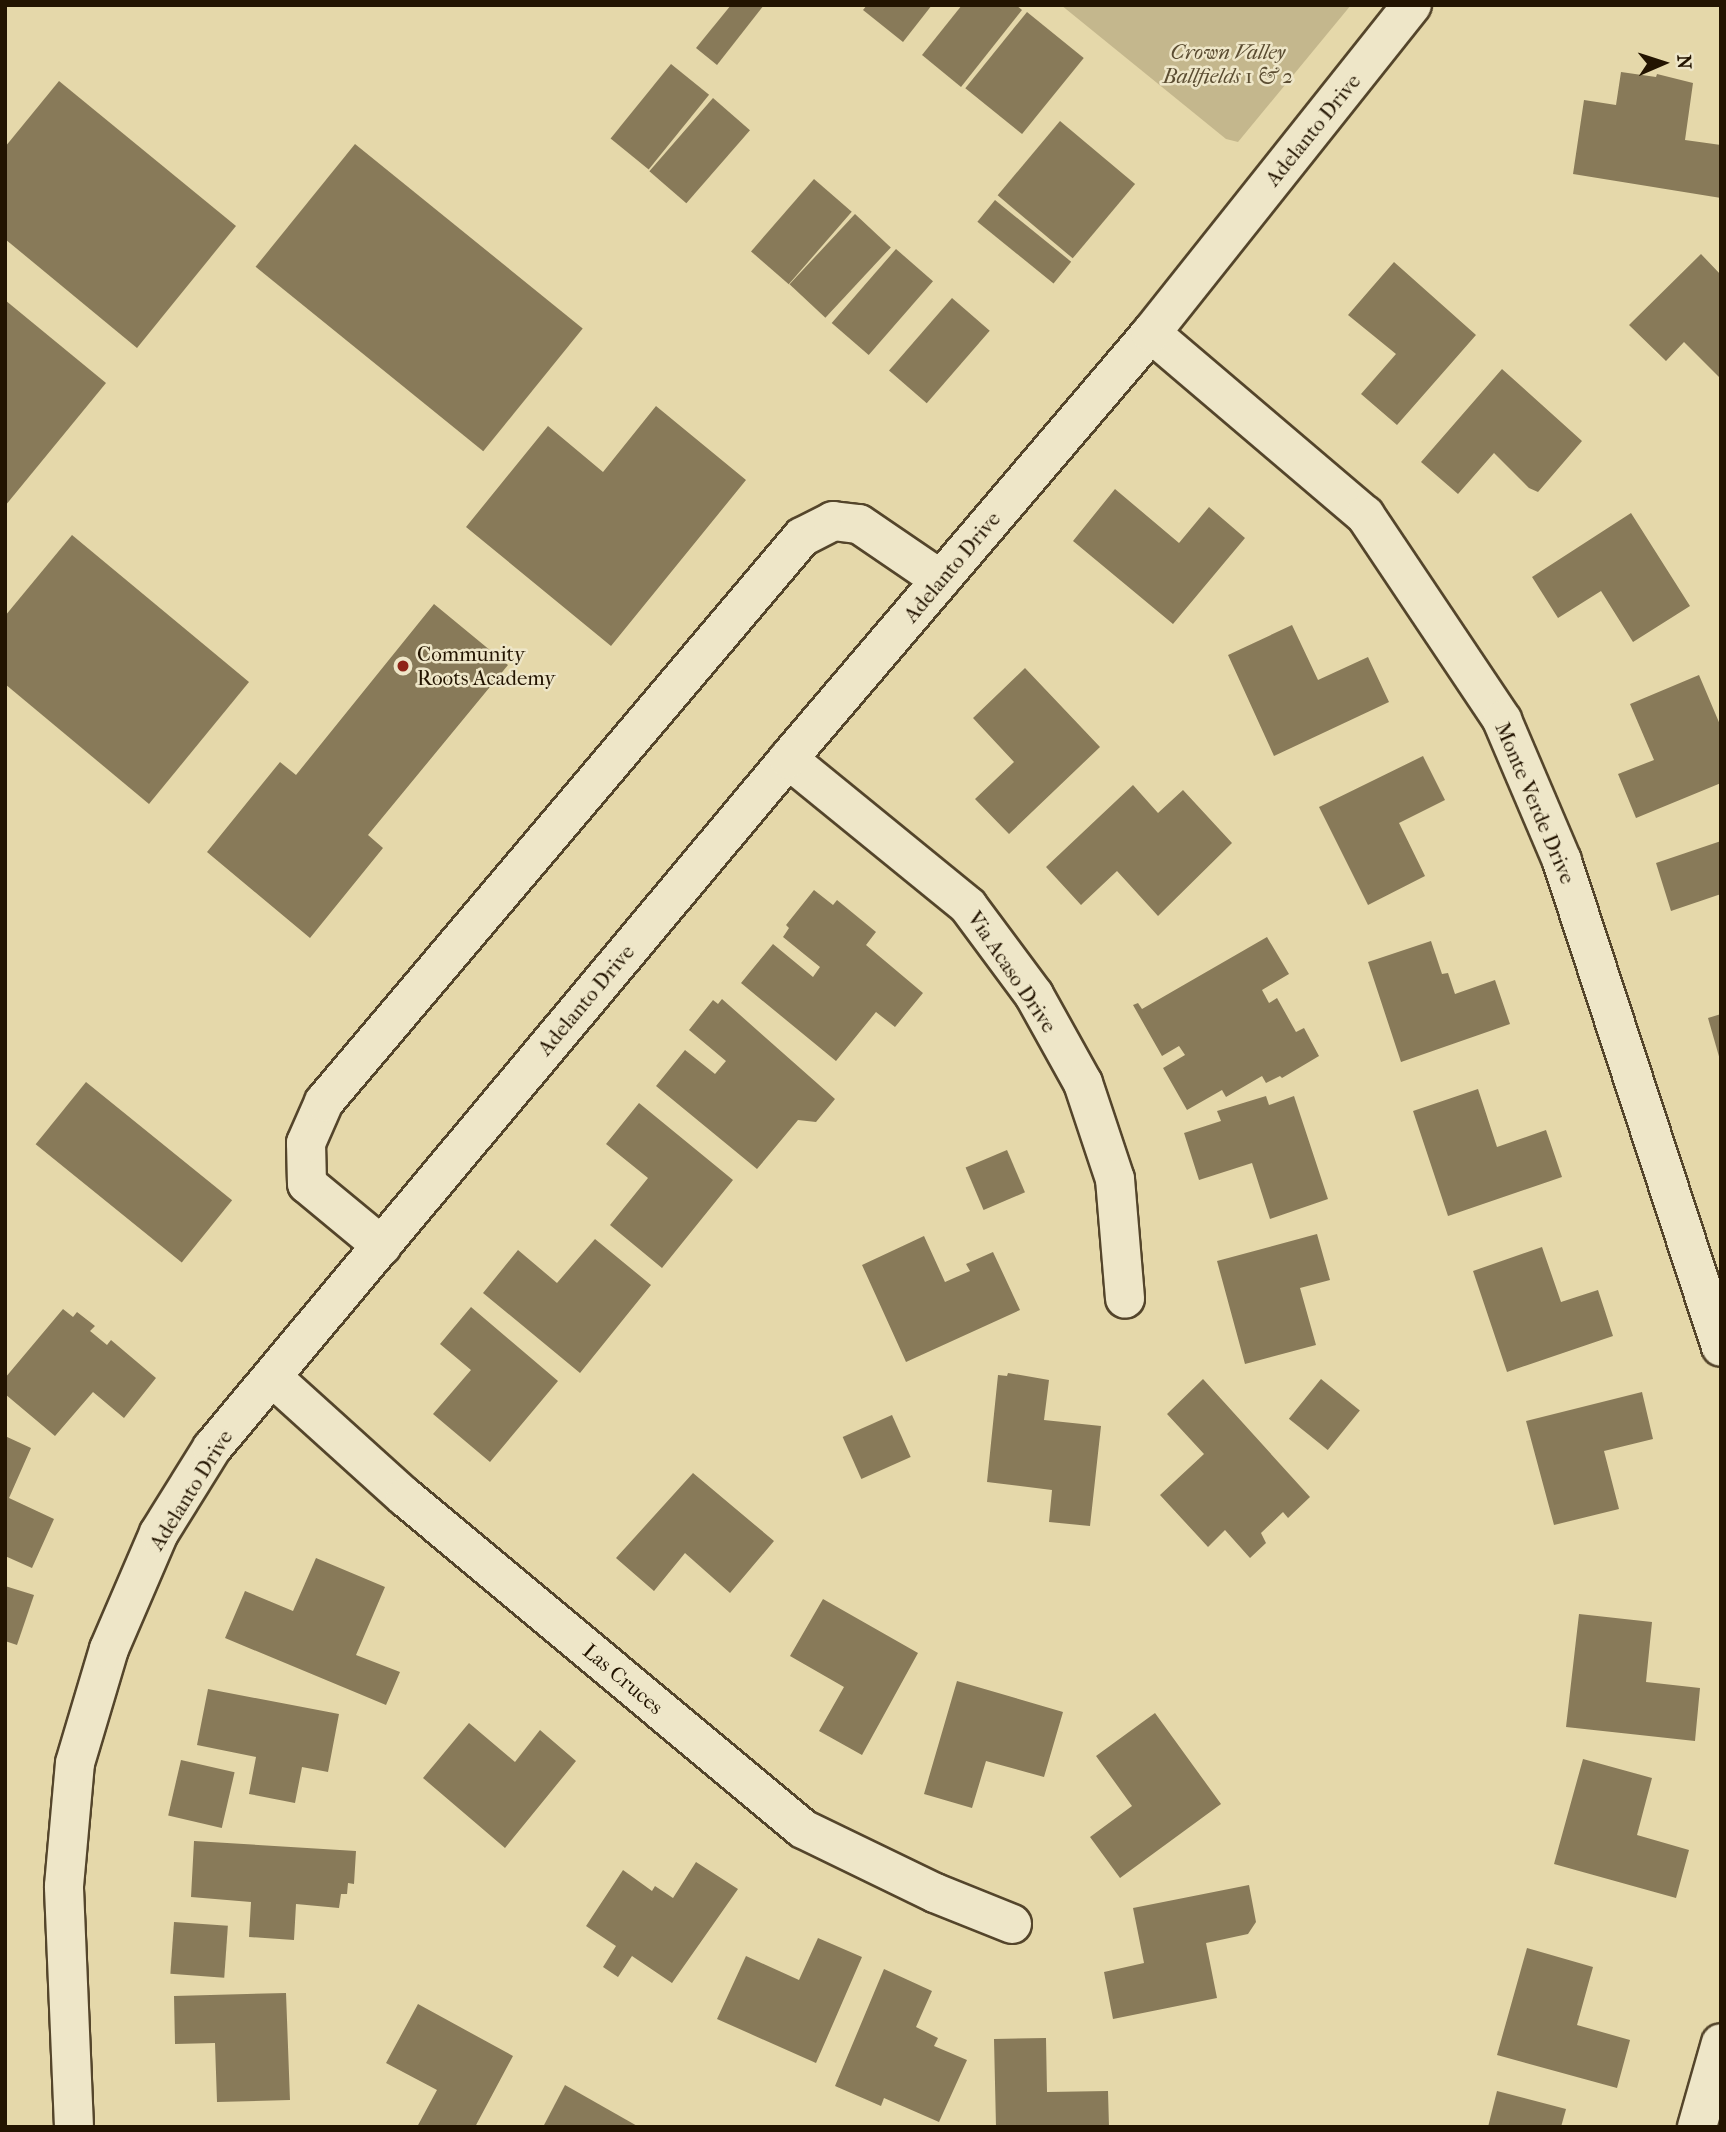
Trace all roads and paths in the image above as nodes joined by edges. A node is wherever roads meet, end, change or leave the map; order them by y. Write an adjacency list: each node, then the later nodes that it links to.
1 (1412, 5): 2 (street, Adelanto Drive)
2 (1151, 333): 3 (street, Adelanto Drive); 7 (street, Monte Verde Drive)
3 (941, 580): 4 (street, Adelanto Drive); 5 (street)
4 (788, 760): 5 (street, Adelanto Drive); 6 (street, Via Acaso Drive)
5 (382, 1245): 8 (street, Adelanto Drive)
6 (1125, 1299)
7 (1721, 1347)
8 (272, 1377): 9 (street, Las Cruces); 11 (street, Adelanto Drive)
9 (1012, 1924)
10 (1721, 2043): 12 (street)
11 (74, 2127)
12 (1697, 2127)

